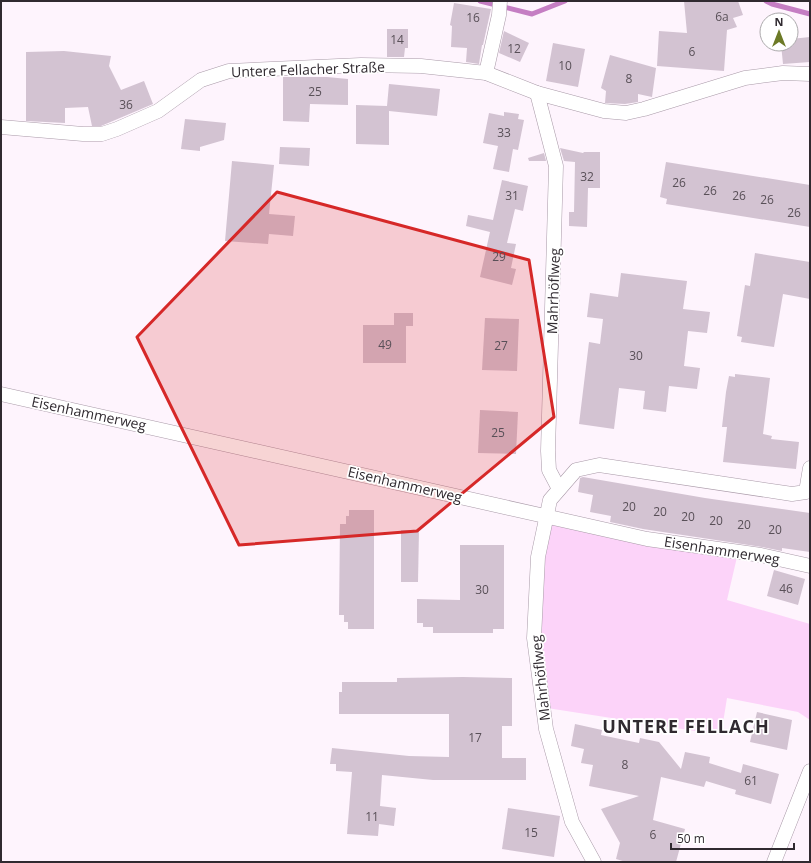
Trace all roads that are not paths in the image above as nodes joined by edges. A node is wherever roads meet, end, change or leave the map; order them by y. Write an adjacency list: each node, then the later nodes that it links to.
1 (500, 1): 2 (street)
2 (486, 73): 4 (street, Untere Fellacher Straße); 5 (street, Untere Fellacher Straße)
3 (810, 74): 4 (street, Untere Fellacher Straße)
4 (538, 93): 8 (street, Mahrhöflweg)
5 (1, 127)
6 (1, 394): 9 (street, Eisenhammerweg)
7 (810, 468): 8 (street, Mahrhöflweg)
8 (559, 489): 9 (street, Mahrhöflweg)
9 (547, 516): 10 (street, Eisenhammerweg); 12 (street, Mahrhöflweg)
10 (810, 566)
11 (810, 771): 13 (street)
12 (594, 862)
13 (774, 862)

